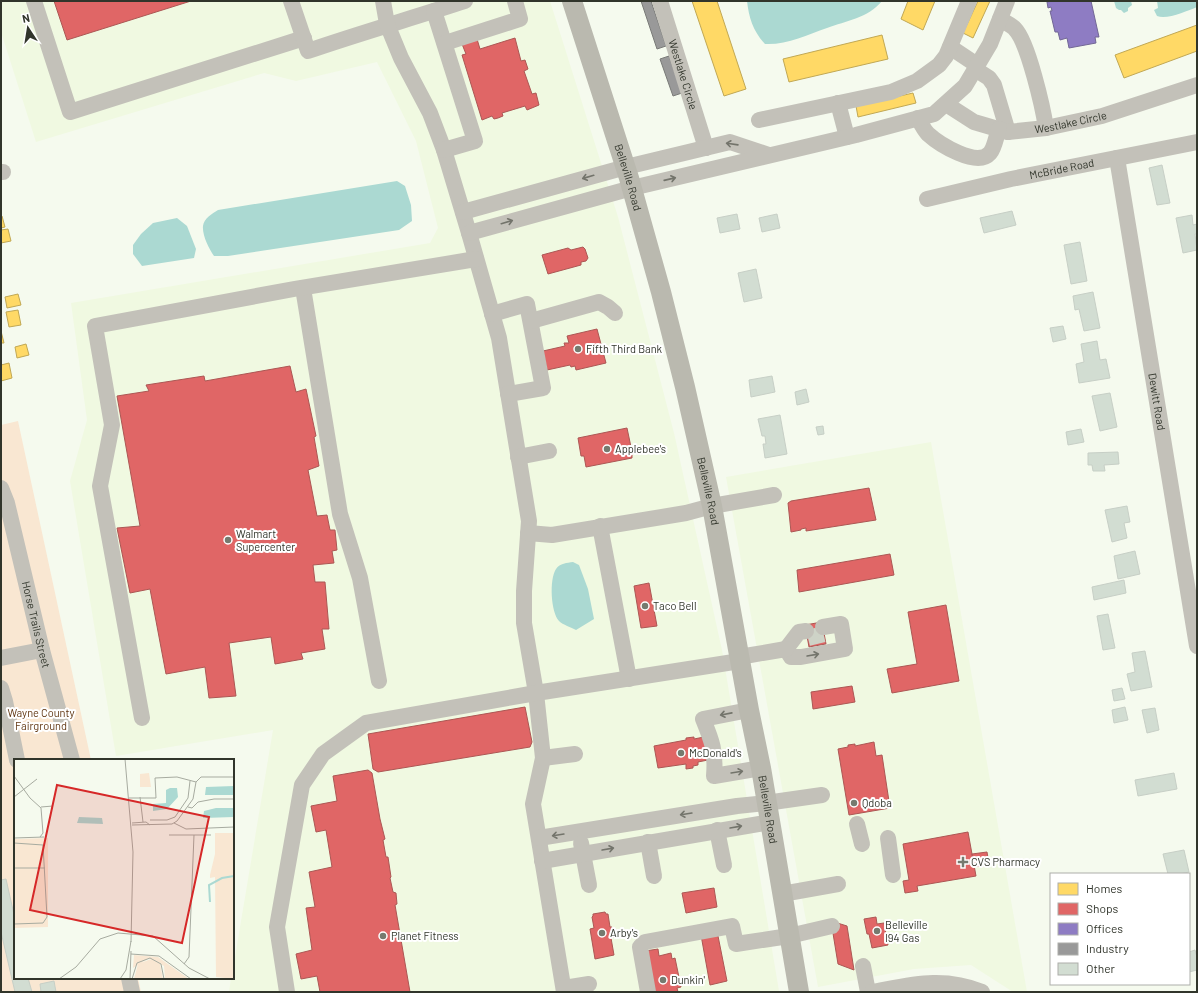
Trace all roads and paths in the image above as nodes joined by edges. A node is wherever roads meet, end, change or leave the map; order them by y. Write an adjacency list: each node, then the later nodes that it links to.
1 (34, 1): 13 (street)
2 (291, 1): 13 (street)
3 (383, 1): 12 (street)
4 (465, 1): 10 (street)
5 (515, 1): 14 (street)
6 (572, 1): 30 (main road, Belleville Road)
7 (660, 1): 26 (street, Westlake Circle)
8 (969, 1): 15 (street)
9 (1007, 1): 11 (street)
10 (434, 11): 12 (street); 14 (street)
11 (1000, 19): 16 (street); 22 (street)
12 (387, 24): 13 (street); 27 (street)
13 (304, 38)
14 (445, 43): 27 (street)
15 (950, 47): 16 (street); 18 (street)
16 (976, 67): 19 (street); 23 (street)
17 (1197, 85): 22 (street, Westlake Circle)
18 (838, 103): 21 (street); 24 (street)
19 (946, 104): 20 (street); 23 (street, Westlake Circle)
20 (918, 118): 23 (street); 24 (street)
21 (759, 120)
22 (1046, 128): 23 (street, Westlake Circle)
23 (1003, 131)
24 (847, 137): 28 (street)
25 (1197, 142): 29 (street, McBride Road)
26 (706, 148): 28 (street, one-way to 26); 30 (street)
27 (444, 150): 33 (street)
28 (769, 155): 31 (street, one-way to 28)
29 (1117, 158): 32 (street, McBride Road); 49 (street, Dewitt Road)
30 (626, 167): 31 (main road, Belleville Road); 33 (street, one-way to 33)
31 (632, 188): 34 (street, one-way to 31); 45 (main road, Belleville Road)
32 (927, 199)
33 (463, 212): 34 (street)
34 (469, 233): 35 (street)
35 (476, 259): 36 (street); 38 (street)
36 (303, 288): 54 (street); 58 (street)
37 (615, 313): 39 (street)
38 (492, 314): 39 (street); 40 (street)
39 (531, 321): 40 (street)
40 (508, 394): 42 (street)
41 (549, 451): 42 (street)
42 (518, 457): 47 (street)
43 (1, 488): 50 (street, Horse Trails Street)
44 (774, 495): 45 (street)
45 (712, 506): 46 (street); 52 (main road, Belleville Road)
46 (600, 526): 47 (street); 53 (street)
47 (528, 533): 56 (street)
48 (824, 631): 52 (street, one-way to 48)
49 (1197, 646)
50 (42, 650): 51 (street); 62 (street, Horse Trails Street)
51 (1, 658)
52 (740, 659): 53 (street); 57 (main road, Belleville Road)
53 (629, 678): 56 (street)
54 (379, 681)
55 (1, 688): 61 (street)
56 (536, 693): 60 (street); 90 (street)
57 (749, 710): 63 (main road, Belleville Road); 63 (street, one-way to 63)
58 (142, 718)
59 (575, 754): 60 (street)
60 (543, 758): 70 (street)
61 (17, 759)
62 (72, 759)
63 (761, 768): 65 (main road, Belleville Road)
64 (822, 795): 65 (street)
65 (768, 812): 66 (street, one-way to 66); 68 (street, one-way to 65); 81 (main road, Belleville Road)
66 (637, 822): 69 (street); 72 (street)
67 (856, 824): 73 (street)
68 (718, 830): 72 (street); 76 (street)
69 (579, 832): 70 (street, one-way to 70); 74 (street)
70 (538, 838): 75 (street)
71 (888, 838): 77 (street)
72 (645, 843): 74 (street, one-way to 72); 78 (street)
73 (862, 844)
74 (583, 854): 75 (street); 79 (street)
75 (542, 861): 88 (street)
76 (724, 865)
77 (893, 875)
78 (654, 876)
79 (589, 884)
80 (838, 884): 81 (street)
81 (782, 894): 83 (main road, Belleville Road)
82 (832, 926): 83 (street)
83 (789, 936): 91 (street); 92 (main road, Belleville Road)
84 (863, 966): 93 (street)
85 (129, 979): 89 (street)
86 (589, 984): 88 (street)
87 (934, 987): 94 (street); 95 (street)
88 (564, 990)
89 (132, 992)
90 (287, 992)
91 (648, 992)
92 (799, 992)
93 (868, 992)
94 (872, 992)
95 (982, 992)

